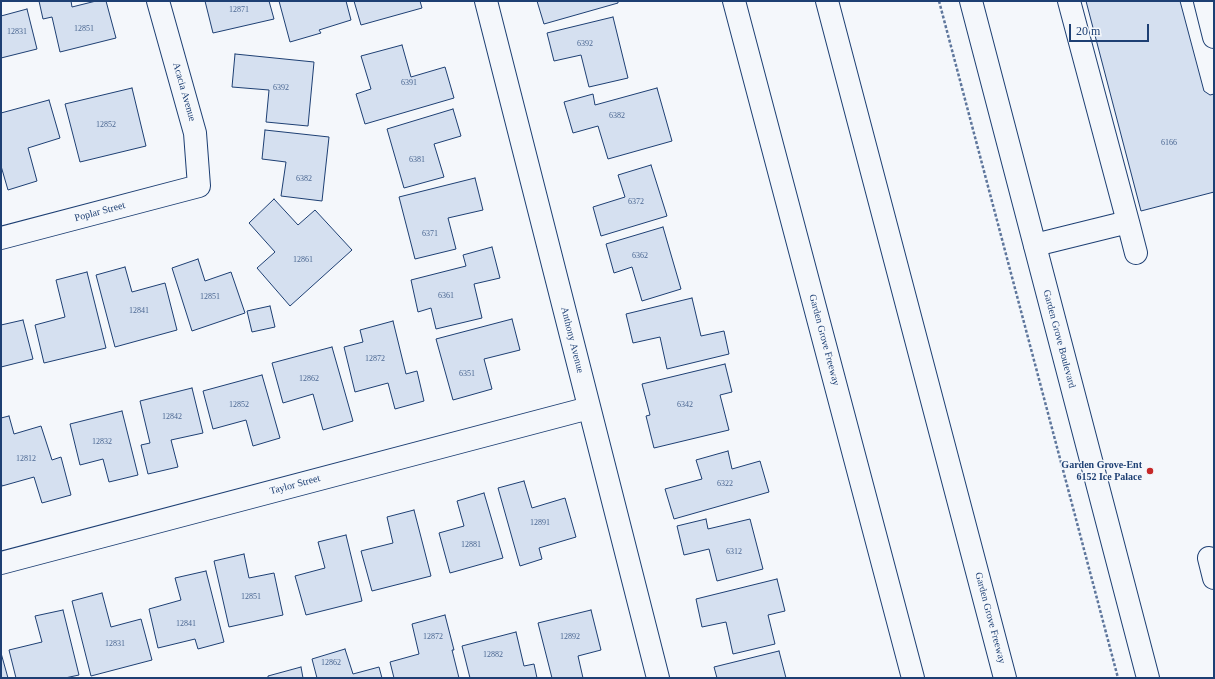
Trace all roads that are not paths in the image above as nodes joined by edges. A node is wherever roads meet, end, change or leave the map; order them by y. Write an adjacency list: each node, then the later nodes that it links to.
1 (158, 1): 9 (main road, Acacia Avenue)
2 (486, 1): 14 (main road, Anthony Avenue)
3 (734, 1): 17 (main road, Garden Grove Freeway)
4 (827, 1): 18 (main road, Garden Grove Freeway)
5 (971, 1): 12 (main road, Garden Grove Boulevard)
6 (1068, 1): 10 (main road)
7 (1205, 1): 8 (main road)
8 (1214, 37)
9 (199, 186): 11 (main road, Poplar Street)
10 (1128, 222): 12 (main road); 13 (main road)
11 (1, 238)
12 (1035, 245): 19 (main road, Garden Grove Boulevard)
13 (1136, 253)
14 (589, 408): 15 (main road, Taylor Street); 16 (main road, Anthony Avenue)
15 (1, 562)
16 (658, 678)
17 (913, 678)
18 (1006, 678)
19 (1148, 678)

